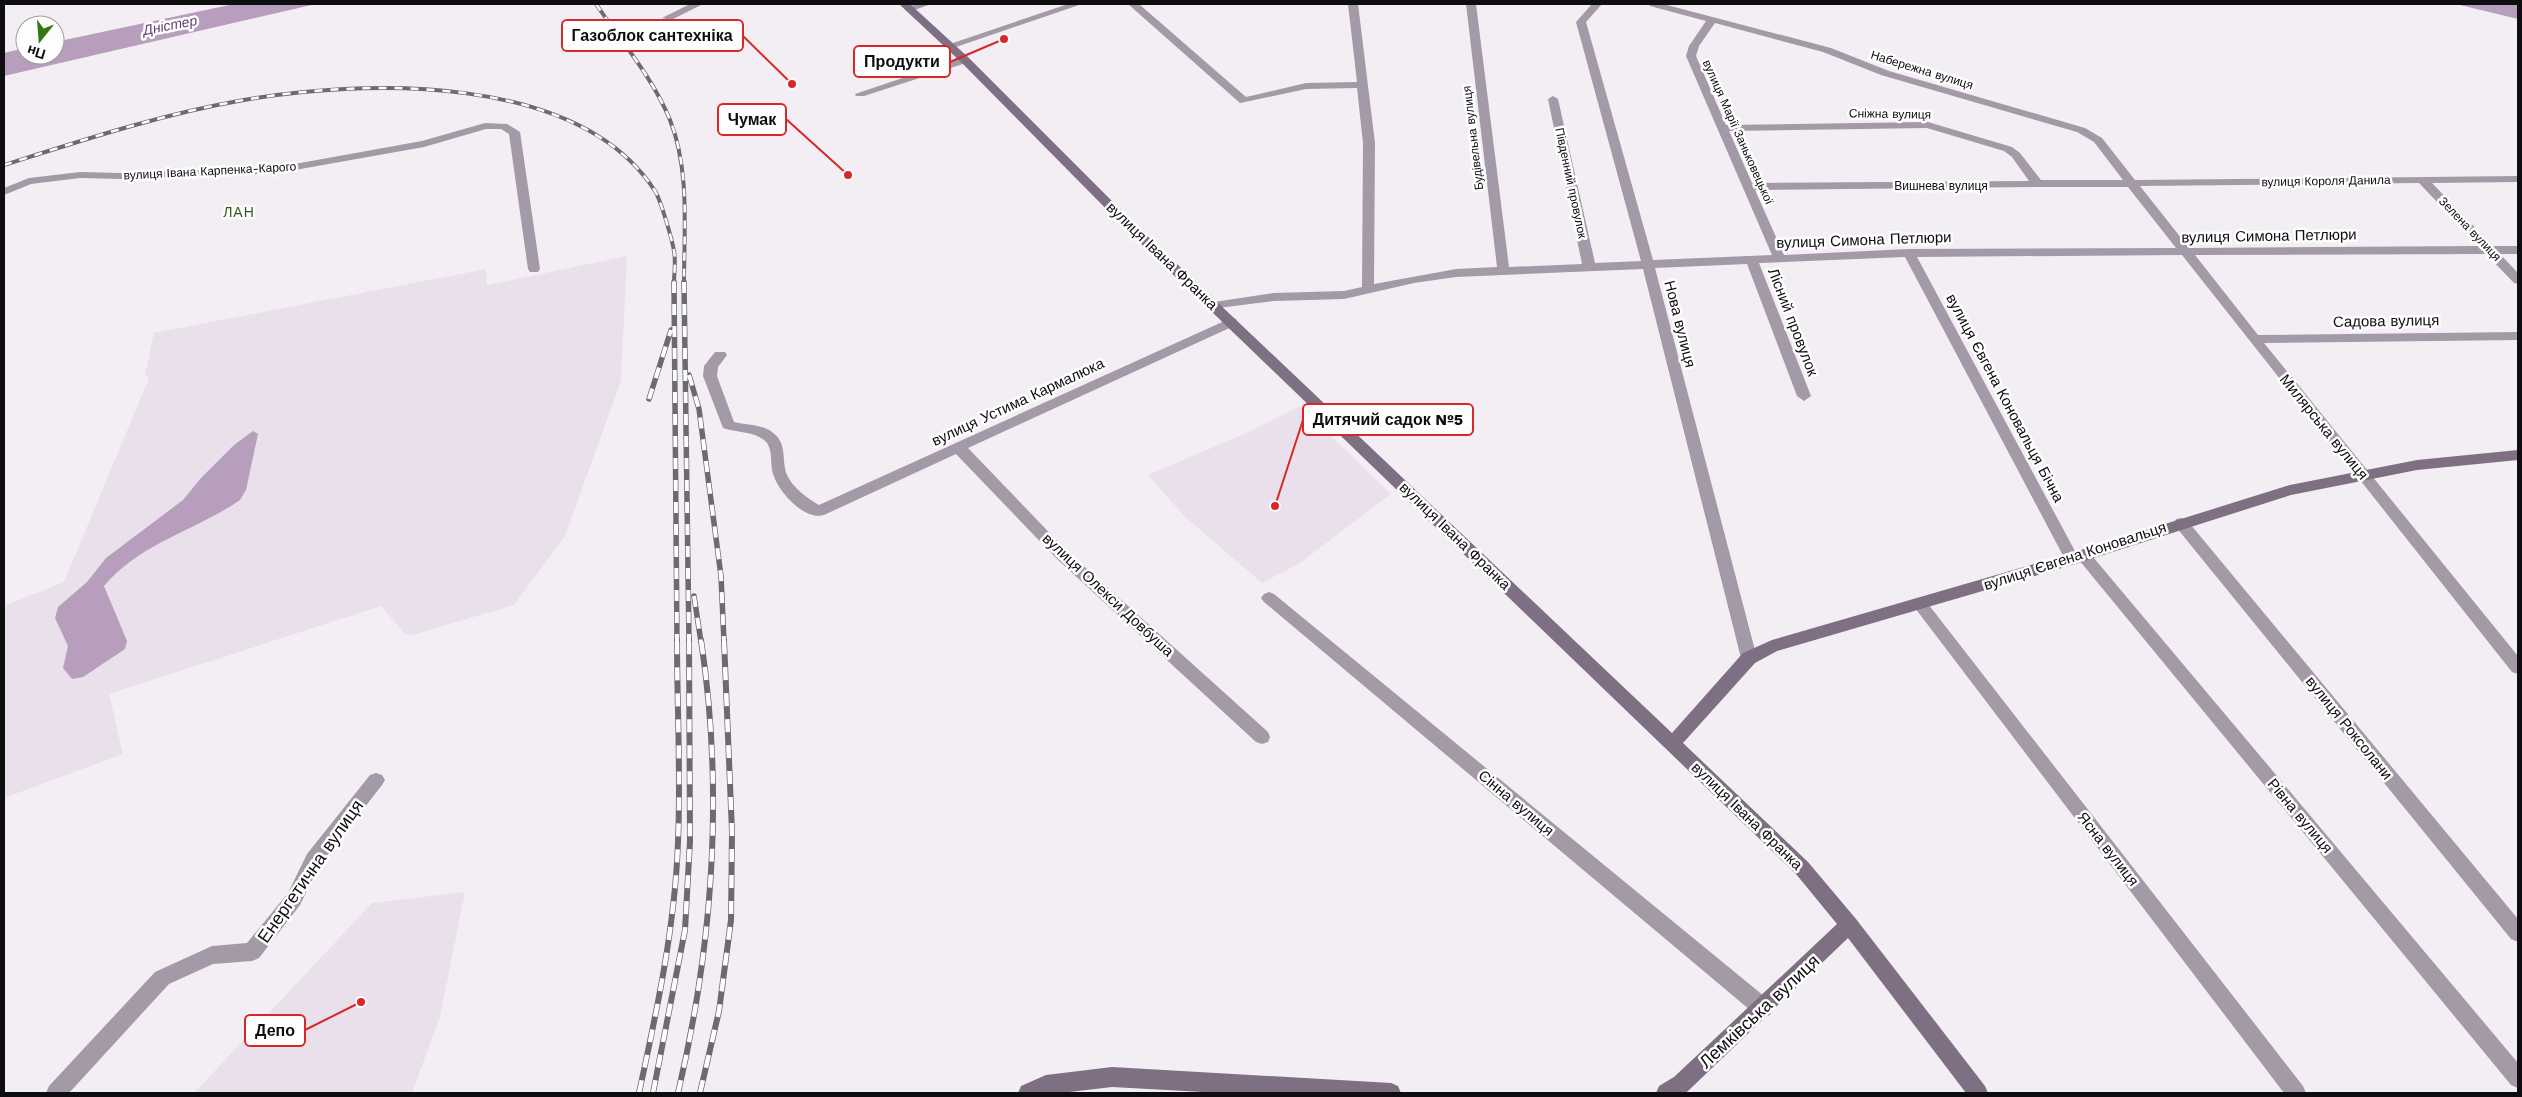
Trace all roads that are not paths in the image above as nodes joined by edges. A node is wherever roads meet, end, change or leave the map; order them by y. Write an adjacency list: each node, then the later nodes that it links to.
1 (698, 4): 10 (street)
2 (926, 4): 9 (street)
3 (1078, 4): 12 (street)
4 (1133, 4): 14 (street)
5 (1353, 4): 14 (street)
6 (1471, 4): 33 (street, Будівельна вулиця)
7 (1597, 4): 30 (street, Нова вулиця)
8 (1653, 4): 11 (street, Набережна вулиця)
9 (906, 6): 12 (main road, вулиця Івана Франка)
10 (667, 18)
11 (1712, 20): 17 (street, вулиця Марії Заньковецької); 20 (street, Набережна вулиця)
12 (949, 46): 13 (main road, вулиця Івана Франка)
13 (965, 60): 15 (street); 36 (main road, вулиця Івана Франка)
14 (1362, 85): 35 (street)
15 (860, 94)
16 (1553, 99): 31 (street, Південний провулок)
17 (1721, 128): 21 (street, Сніжна вулиця); 22 (street, вулиця Марії Заньковецької)
18 (2421, 179): 19 (street, вулиця Короля Данила); 20 (street, вулиця Короля Данила); 24 (street, Зелена вулиця)
19 (2518, 179)
20 (2134, 184): 21 (street, Вишнева вулиця); 27 (street, Милярська вулиця)
21 (2038, 185): 22 (street, Вишнева вулиця)
22 (1747, 187): 28 (street, вулиця Марії Заньковецької)
23 (4, 192): 32 (street, вулиця Івана Карпенка-Карого)
24 (2491, 250): 25 (street, вулиця Симона Петлюри); 27 (street, вулиця Симона Петлюри); 34 (street, Зелена вулиця)
25 (2518, 250)
26 (1909, 253): 27 (street, вулиця Симона Петлюри); 28 (street, вулиця Симона Петлюри); 46 (street, вулиця Євгена Коновальця Бічна)
27 (2189, 253): 39 (street, Милярська вулиця)
28 (1778, 258): 29 (street, вулиця Симона Петлюри)
29 (1752, 260): 30 (street, вулиця Симона Петлюри); 41 (street, Лісний провулок)
30 (1648, 265): 31 (street, вулиця Симона Петлюри); 49 (street, Нова вулиця)
31 (1589, 266): 33 (street, вулиця Симона Петлюри)
32 (534, 269)
33 (1503, 270): 35 (street, вулиця Симона Петлюри)
34 (2518, 280)
35 (1368, 290): 36 (street, вулиця Симона Петлюри)
36 (1214, 306): 37 (main road, вулиця Івана Франка)
37 (1231, 322): 42 (street, вулиця Устима Кармалюка); 52 (main road, вулиця Івана Франка)
38 (2518, 336): 39 (street, Садова вулиця)
39 (2254, 340): 44 (street, Милярська вулиця)
40 (720, 355): 42 (street, вулиця Устима Кармалюка)
41 (1804, 396)
42 (959, 448): 51 (street, вулиця Олекси Довбуша)
43 (2516, 457): 44 (main road, вулиця Євгена Коновальця)
44 (2362, 474): 45 (main road, вулиця Євгена Коновальця); 50 (street, Милярська вулиця)
45 (2181, 523): 46 (main road, вулиця Євгена Коновальця); 55 (street, вулиця Роксолани)
46 (2077, 557): 48 (main road, вулиця Євгена Коновальця); 57 (street, Рівна вулиця)
47 (1269, 598): 56 (street, Сінна вулиця)
48 (1920, 604): 49 (main road, вулиця Євгена Коновальця); 63 (street, Ясна вулиця)
49 (1749, 658): 52 (main road, вулиця Євгена Коновальця)
50 (2518, 667)
51 (1262, 737)
52 (1672, 744): 54 (main road, вулиця Івана Франка)
53 (376, 780): 58 (street, Енергетична вулиця)
54 (1849, 925): 56 (main road, Лемківська вулиця); 62 (main road, вулиця Івана Франка)
55 (2518, 933)
56 (1763, 1008): 61 (main road, Лемківська вулиця)
57 (2518, 1078)
58 (56, 1093)
59 (1028, 1093): 60 (main road)
60 (1391, 1093)
61 (1666, 1093)
62 (1978, 1093)
63 (2296, 1093)

